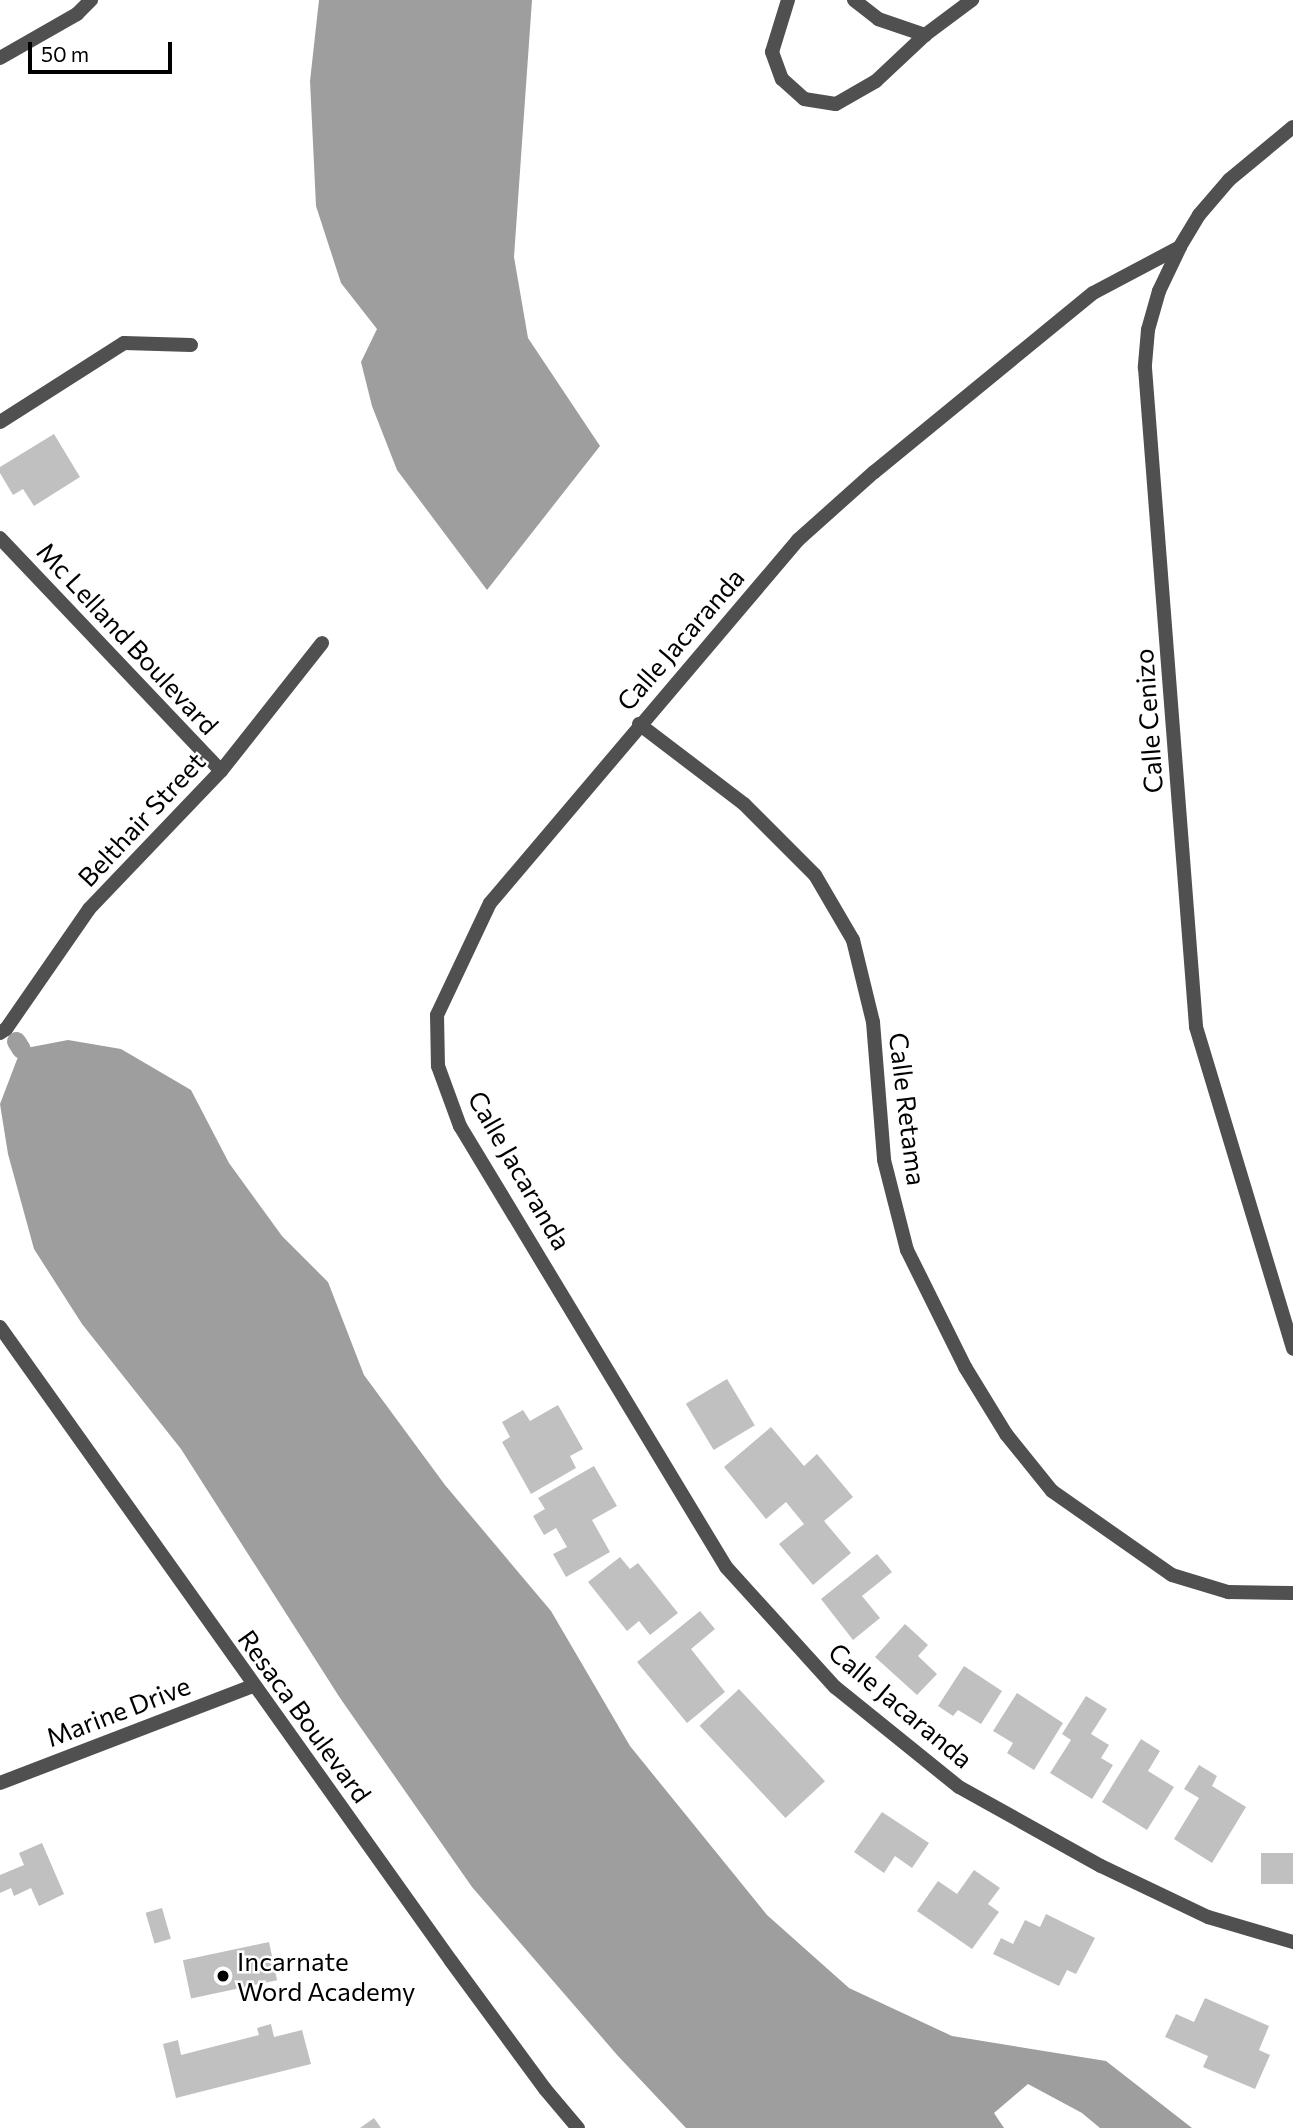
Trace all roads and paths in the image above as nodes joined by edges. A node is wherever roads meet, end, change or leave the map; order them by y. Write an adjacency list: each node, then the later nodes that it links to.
1 (91, 0): 6 (street)
2 (788, 0): 5 (street)
3 (854, 0): 5 (street)
4 (972, 0): 5 (street)
5 (925, 35)
6 (0, 58)
7 (1293, 127): 8 (street, Calle Cenizo)
8 (1180, 247): 13 (street, Calle Jacaranda); 17 (street, Calle Cenizo)
9 (191, 345): 10 (street)
10 (0, 422)
11 (0, 538): 14 (street, Mc Lelland Boulevard)
12 (323, 643): 14 (street, Belthair Street)
13 (639, 724): 18 (street, Calle Retama); 21 (street, Calle Jacaranda)
14 (221, 771): 15 (street, Belthair Street)
15 (0, 1033)
16 (0, 1327): 19 (street, Resaca Boulevard)
17 (1293, 1349)
18 (1293, 1593)
19 (253, 1686): 20 (street, Marine Drive); 22 (street, Resaca Boulevard)
20 (0, 1783)
21 (1293, 1942)
22 (578, 2128)

